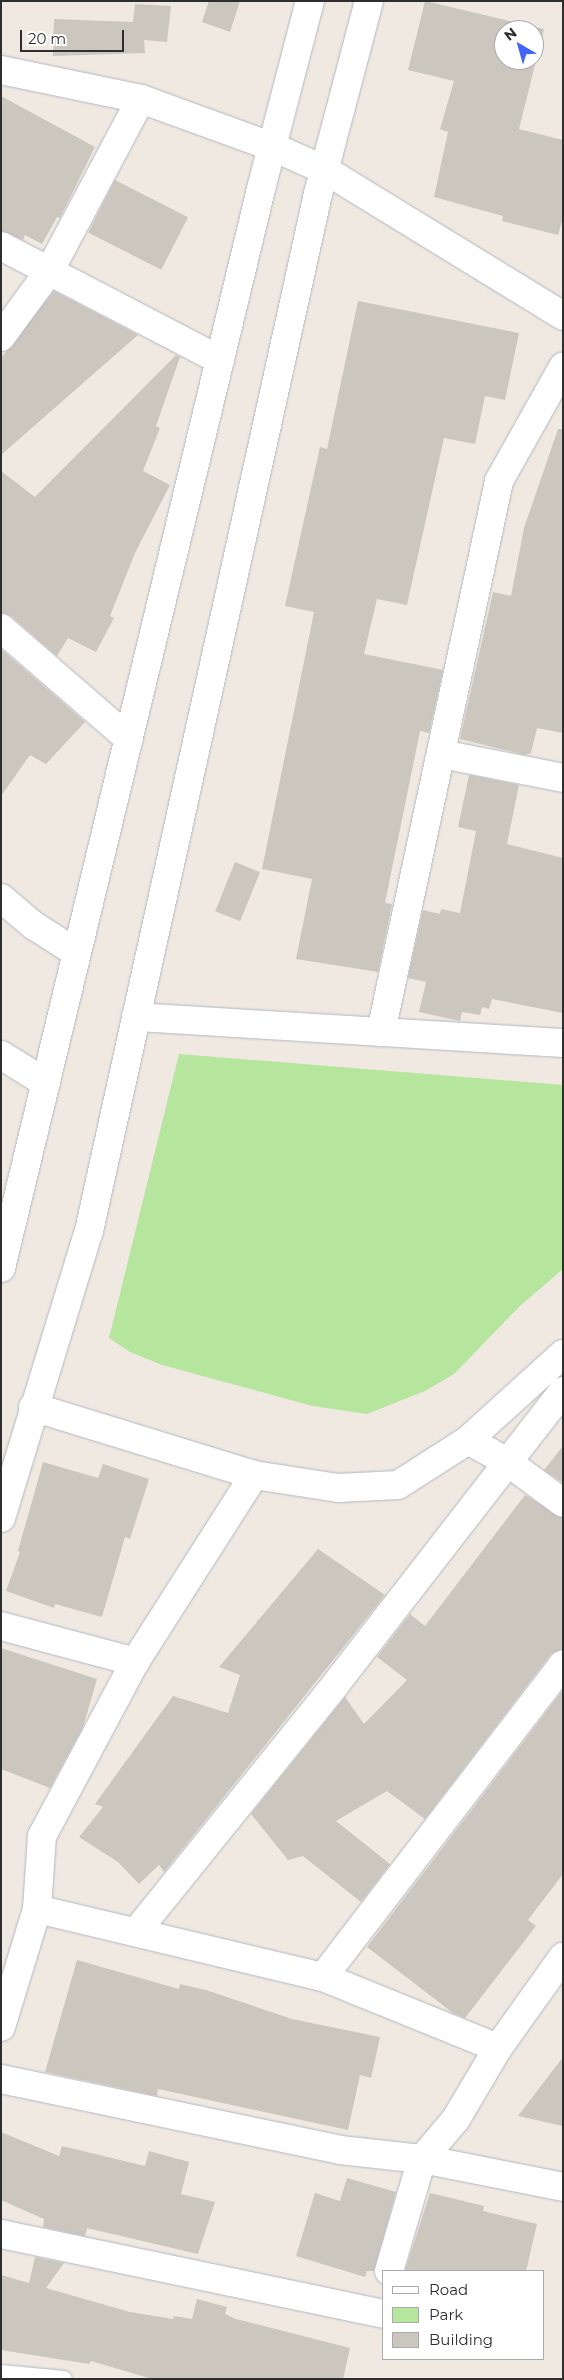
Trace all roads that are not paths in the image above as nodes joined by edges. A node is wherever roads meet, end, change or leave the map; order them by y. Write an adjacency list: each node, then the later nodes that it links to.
1 (310, 1): 5 (street)
2 (369, 1): 6 (street)
3 (1, 70): 4 (street)
4 (141, 99): 5 (street); 8 (street)
5 (273, 147): 6 (street); 11 (street)
6 (325, 170): 9 (street); 19 (street)
7 (1, 246): 8 (street)
8 (50, 270): 10 (street); 11 (street)
9 (563, 316)
10 (1, 338)
11 (220, 360): 14 (street)
12 (563, 367): 15 (street)
13 (1, 628): 14 (street)
14 (129, 739): 18 (street)
15 (441, 754): 16 (street); 20 (street)
16 (563, 778)
17 (1, 898): 18 (street)
18 (77, 953): 23 (street)
19 (136, 1017): 20 (street); 27 (street)
20 (381, 1032): 21 (street)
21 (563, 1043)
22 (1, 1055): 23 (street)
23 (46, 1083): 24 (street)
24 (1, 1268)
25 (563, 1354): 28 (street)
26 (563, 1391): 29 (street)
27 (33, 1407): 30 (street); 32 (street)
28 (468, 1440): 29 (street); 30 (street)
29 (509, 1463): 31 (street); 37 (street)
30 (254, 1475): 34 (street)
31 (563, 1503)
32 (1, 1518)
33 (1, 1626): 34 (street)
34 (135, 1662): 36 (street)
35 (563, 1664): 39 (street)
36 (37, 1909): 37 (street); 40 (street)
37 (136, 1932): 39 (street)
38 (563, 1957): 41 (street)
39 (323, 1977): 41 (street)
40 (1, 2027)
41 (498, 2048): 43 (street)
42 (1, 2079): 43 (street)
43 (422, 2159): 44 (street); 46 (street)
44 (561, 2184)
45 (1, 2234): 47 (street)
46 (389, 2270)
47 (381, 2307)
48 (1, 2373): 49 (lane)
49 (64, 2379)

